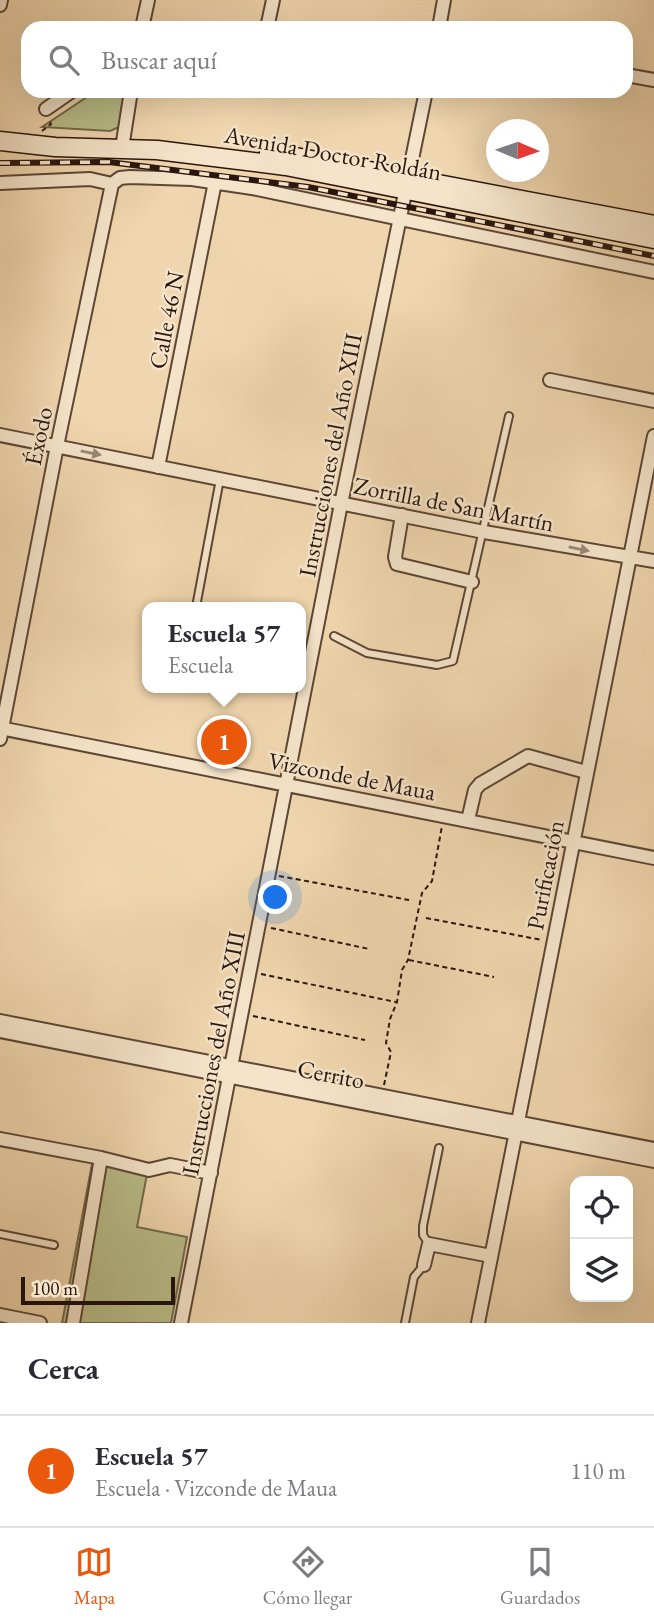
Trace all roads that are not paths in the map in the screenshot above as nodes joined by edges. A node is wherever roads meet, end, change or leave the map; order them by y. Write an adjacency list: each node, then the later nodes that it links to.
1 (1, 0): 5 (street)
2 (148, 0): 6 (street)
3 (273, 0): 7 (street)
4 (444, 0): 8 (street)
5 (0, 5)
6 (144, 21)
7 (268, 21)
8 (440, 21)
9 (633, 76): 10 (street)
10 (654, 80)
11 (62, 98): 14 (street)
12 (130, 98): 17 (street)
13 (425, 98): 21 (street, Instrucciones del Año XIII)
14 (46, 109)
15 (0, 131): 17 (street, Avenida Doctor Roldán)
16 (0, 141): 17 (street, Avenida Doctor Roldán)
17 (123, 143): 21 (street, Avenida Doctor Roldán)
18 (0, 183): 20 (street, Avenida Doctor Roldán)
19 (215, 183): 20 (street, Avenida Doctor Roldán); 22 (street, Avenida Doctor Roldán); 32 (street, Calle 46 N)
20 (112, 184): 31 (street, Éxodo)
21 (407, 184): 22 (street, Instrucciones del Año XIII); 23 (street, Avenida Doctor Roldán); 24 (street, Avenida Doctor Roldán)
22 (400, 218): 25 (street, Avenida Doctor Roldán); 34 (street, Instrucciones del Año XIII)
23 (654, 225)
24 (654, 239)
25 (654, 272)
26 (550, 380): 27 (street)
27 (654, 401)
28 (509, 416): 36 (lane)
29 (0, 435): 31 (street, Zorrilla de San Martín)
30 (654, 436): 37 (street, Purificación)
31 (57, 446): 32 (street, Zorrilla de San Martín, one-way to 32); 44 (street, Éxodo)
32 (158, 467): 33 (street, Zorrilla de San Martín)
33 (220, 479): 34 (street, Zorrilla de San Martín); 40 (lane)
34 (341, 504): 35 (street, Zorrilla de San Martín); 42 (street, Instrucciones del Año XIII)
35 (402, 515): 36 (street, Zorrilla de San Martín); 39 (street)
36 (484, 531): 37 (street, Zorrilla de San Martín, one-way to 37); 39 (lane)
37 (629, 557): 38 (street, Zorrilla de San Martín); 45 (street, Purificación)
38 (654, 561)
39 (472, 582): 41 (lane)
40 (197, 602)
41 (334, 636)
42 (306, 682)
43 (304, 693): 46 (street, Instrucciones del Año XIII)
44 (1, 732): 46 (street, Vizconde de Maua)
45 (586, 772): 47 (street); 48 (street, Purificación)
46 (286, 784): 47 (street, Vizconde de Maua); 52 (street, Instrucciones del Año XIII)
47 (468, 820): 48 (street, Vizconde de Maua)
48 (573, 840): 49 (street, Vizconde de Maua); 53 (street, Purificación)
49 (654, 858)
50 (0, 1021): 52 (street, Cerrito)
51 (0, 1031): 52 (street, Cerrito)
52 (230, 1070): 53 (street, Cerrito); 53 (street, Cerrito); 59 (street, Instrucciones del Año XIII)
53 (518, 1128): 56 (street, Cerrito); 58 (street, Cerrito); 63 (street, Purificación)
54 (0, 1139): 57 (street)
55 (439, 1148): 61 (lane)
56 (654, 1149)
57 (101, 1158): 59 (street); 67 (street)
58 (654, 1161)
59 (211, 1173): 68 (street, Instrucciones del Año XIII)
60 (0, 1234): 62 (lane)
61 (429, 1244): 63 (street); 64 (street)
62 (54, 1245)
63 (491, 1256): 70 (street, Purificación)
64 (424, 1265): 69 (lane)
65 (0, 1315): 66 (street)
66 (40, 1323)
67 (73, 1323)
68 (181, 1323)
69 (405, 1323)
70 (478, 1323)

